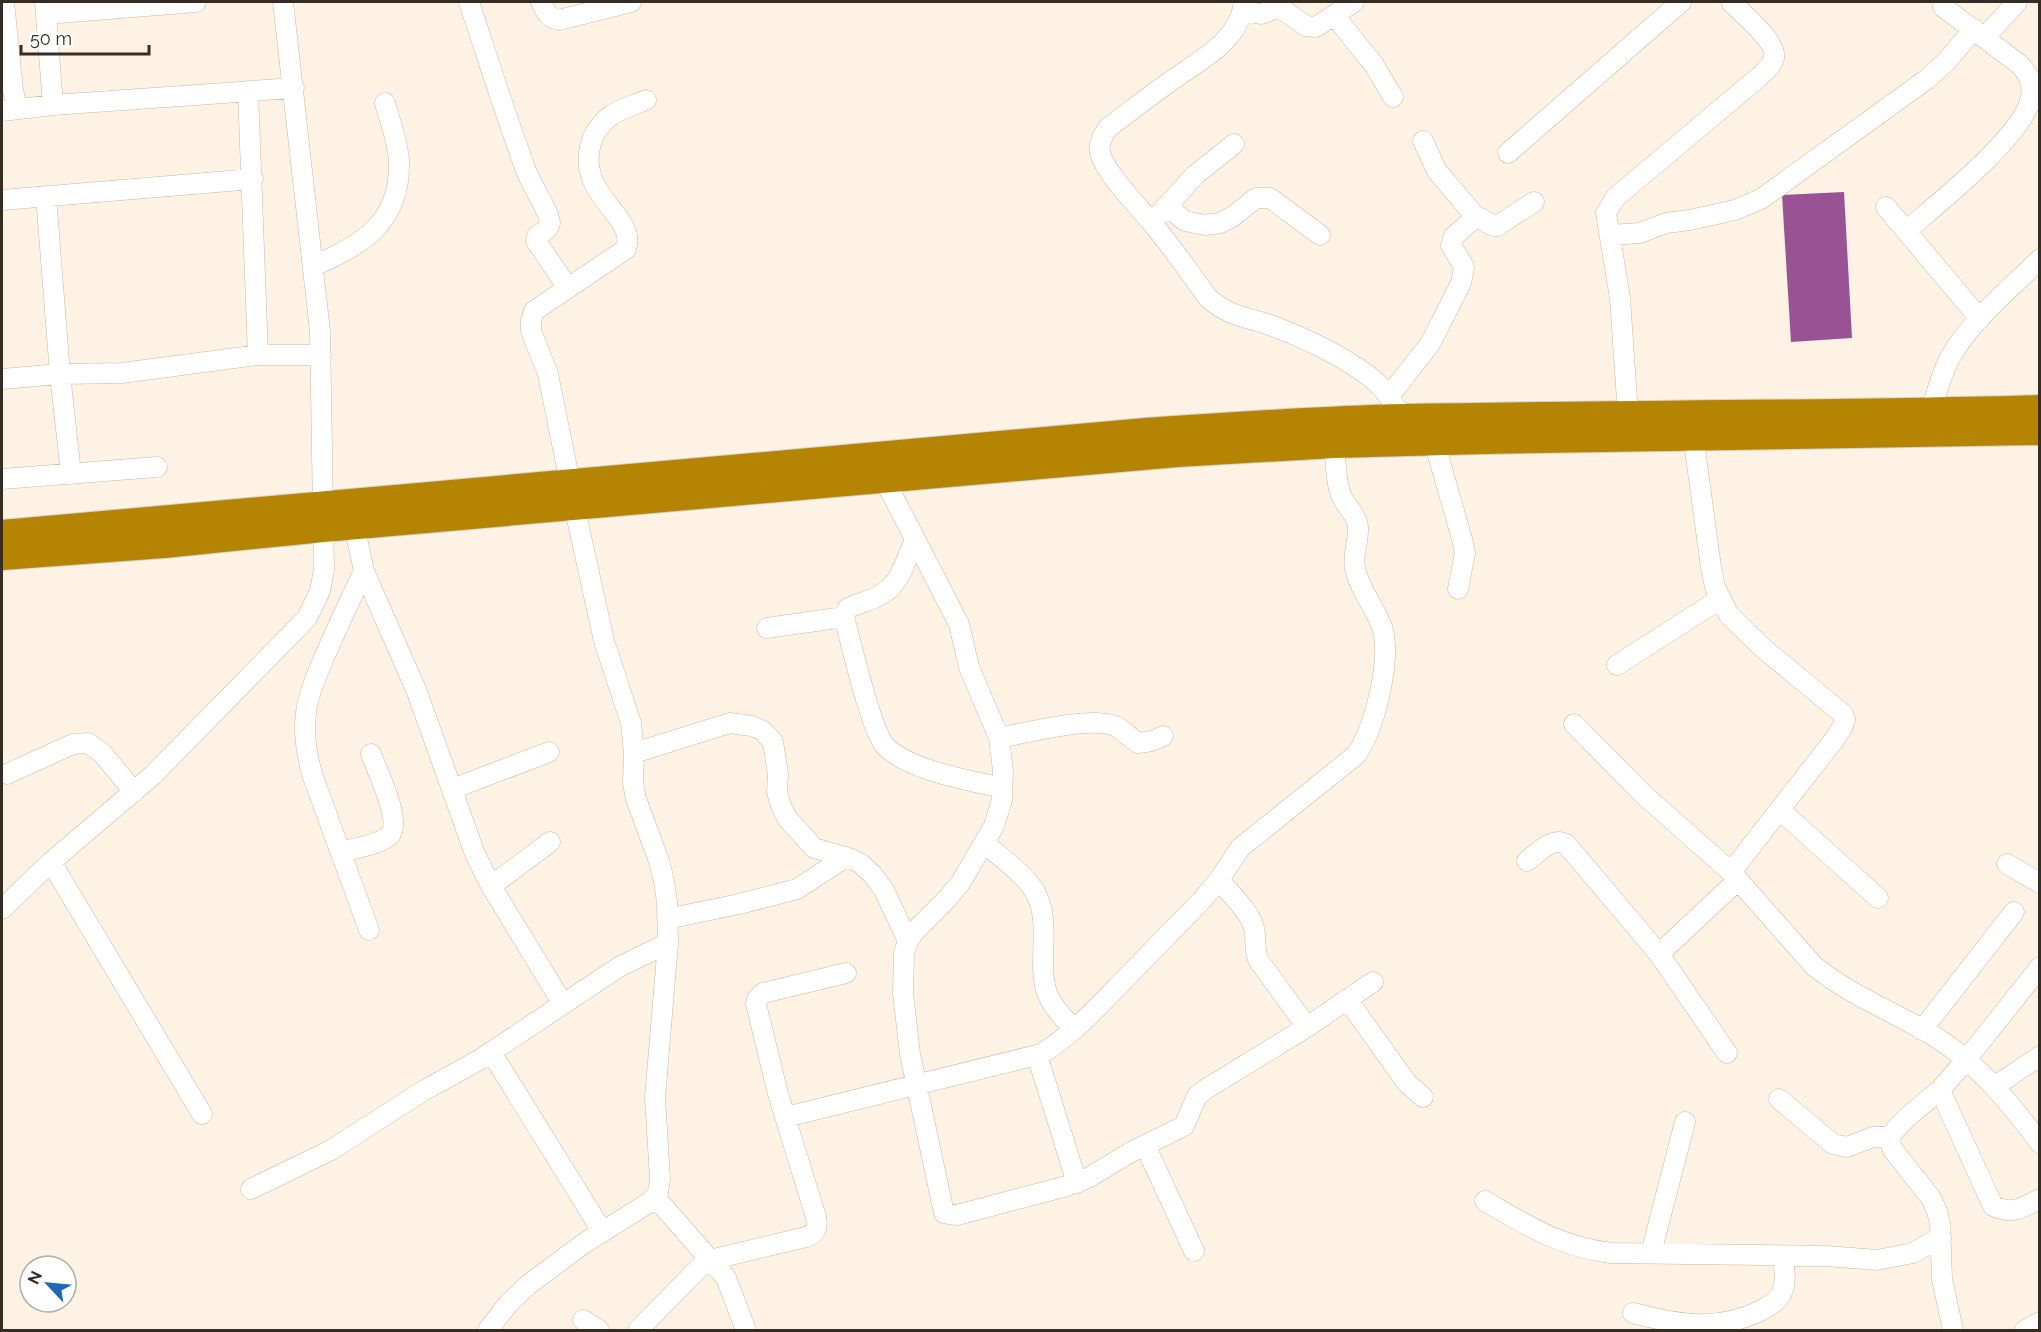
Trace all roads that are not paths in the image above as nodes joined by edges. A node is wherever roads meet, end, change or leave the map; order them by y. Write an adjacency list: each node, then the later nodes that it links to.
1 (4, 2): 23 (street)
2 (196, 2): 14 (street)
3 (283, 2): 17 (street)
4 (470, 2): 40 (street)
5 (541, 2): 6 (street)
6 (631, 2)
7 (1354, 2): 15 (street)
8 (1681, 2): 26 (street)
9 (1731, 2): 37 (street)
10 (2017, 2): 16 (street)
11 (1279, 4): 12 (street); 15 (street)
12 (1244, 6): 34 (street)
13 (1942, 7): 16 (street)
14 (46, 8): 22 (street)
15 (1334, 15): 19 (street)
16 (1979, 33): 35 (street); 37 (street)
17 (294, 88): 18 (street); 39 (street)
18 (248, 91): 22 (street); 27 (street)
19 (1393, 97)
20 (646, 100): 40 (street)
21 (386, 103): 39 (street)
22 (53, 105): 23 (street)
23 (9, 110)
24 (1423, 141): 33 (street)
25 (1234, 144): 31 (street)
26 (1508, 153)
27 (253, 179): 28 (street); 43 (street)
28 (46, 196): 29 (street); 44 (street)
29 (2, 200)
30 (1534, 202): 33 (street)
31 (1166, 206): 34 (street); 36 (street)
32 (1886, 207): 35 (street)
33 (1476, 217): 46 (street)
34 (1152, 223): 46 (street)
35 (1906, 231): 41 (street)
36 (1320, 235)
37 (1611, 235): 49 (street)
38 (2040, 259): 41 (street)
39 (313, 266): 42 (street)
40 (568, 288): 58 (street)
41 (1980, 319): 48 (street)
42 (321, 355): 43 (street); 59 (street)
43 (258, 356): 44 (street)
44 (60, 374): 45 (street); 55 (street)
45 (2, 379)
46 (1396, 407): 49 (highway); 58 (highway)
47 (2040, 409): 48 (highway)
48 (1931, 412): 49 (highway)
49 (1628, 415)
50 (2040, 431): 51 (highway)
51 (1693, 435): 52 (highway); 66 (street)
52 (1434, 441): 53 (highway); 65 (street)
53 (1334, 444): 57 (highway); 89 (street)
54 (157, 468): 55 (street)
55 (71, 474): 56 (street)
56 (2, 479)
57 (884, 479): 58 (highway); 62 (street)
58 (572, 494): 59 (highway); 60 (highway); 74 (street)
59 (323, 516): 60 (highway); 61 (highway); 63 (highway); 79 (street)
60 (354, 525): 64 (street)
61 (2, 534)
62 (915, 539): 67 (street); 72 (street)
63 (2, 556)
64 (364, 571): 78 (street); 83 (street)
65 (1458, 589)
66 (1720, 599): 69 (street); 80 (street)
67 (844, 616): 68 (street); 77 (street)
68 (767, 628)
69 (1617, 665)
70 (1574, 724): 88 (street)
71 (1163, 736): 72 (street)
72 (999, 738): 77 (street)
73 (549, 752): 78 (street)
74 (634, 753): 84 (street); 95 (street)
75 (371, 754): 83 (street)
76 (7, 774): 79 (street)
77 (1002, 788): 82 (street)
78 (452, 789): 91 (street)
79 (134, 792): 86 (street)
80 (1780, 810): 88 (street); 92 (street)
81 (550, 842): 91 (street)
82 (984, 843): 97 (street); 106 (street)
83 (341, 852): 96 (street)
84 (846, 857): 95 (street); 97 (street)
85 (1527, 861): 99 (street)
86 (51, 862): 93 (street); 118 (street)
87 (2007, 864): 90 (street)
88 (1734, 876): 99 (street); 107 (street)
89 (1219, 880): 105 (street); 106 (street)
90 (2040, 884)
91 (491, 886): 104 (street)
92 (1878, 898)
93 (2, 909)
94 (2014, 912): 107 (street)
95 (667, 919): 98 (street)
96 (369, 930)
97 (908, 941): 113 (street)
98 (668, 943): 104 (street); 126 (street)
99 (1659, 954): 109 (street)
100 (2040, 967): 111 (street)
101 (846, 973): 119 (street)
102 (1373, 982): 103 (street)
103 (1347, 999): 105 (street); 116 (street)
104 (563, 1004): 108 (street)
105 (1307, 1027): 123 (street)
106 (1074, 1030): 110 (street)
107 (1922, 1030): 111 (street)
108 (491, 1052): 125 (street); 129 (street)
109 (1726, 1053)
110 (1036, 1055): 113 (street); 124 (street)
111 (1966, 1060): 114 (street); 115 (street)
112 (2037, 1062): 114 (street)
113 (916, 1085): 119 (street); 124 (street)
114 (1995, 1086): 122 (street)
115 (1940, 1090): 121 (street); 127 (street)
116 (1423, 1097)
117 (1779, 1099): 121 (street)
118 (202, 1114)
119 (786, 1117): 134 (street)
120 (1685, 1122): 132 (street)
121 (1891, 1136): 130 (street)
122 (2040, 1143)
123 (1145, 1145): 124 (street); 131 (street)
124 (1077, 1183)
125 (251, 1189)
126 (655, 1197): 129 (street); 134 (street)
127 (2040, 1199)
128 (1485, 1201): 132 (street)
129 (602, 1231): 137 (street)
130 (1941, 1237): 133 (street); 140 (street)
131 (1194, 1251)
132 (1651, 1253): 133 (street)
133 (1783, 1256): 135 (street)
134 (710, 1260): 138 (street); 139 (street)
135 (1633, 1313)
136 (2040, 1322): 141 (street)
137 (488, 1330)
138 (638, 1330)
139 (746, 1330)
140 (1953, 1330)
141 (2025, 1330)

